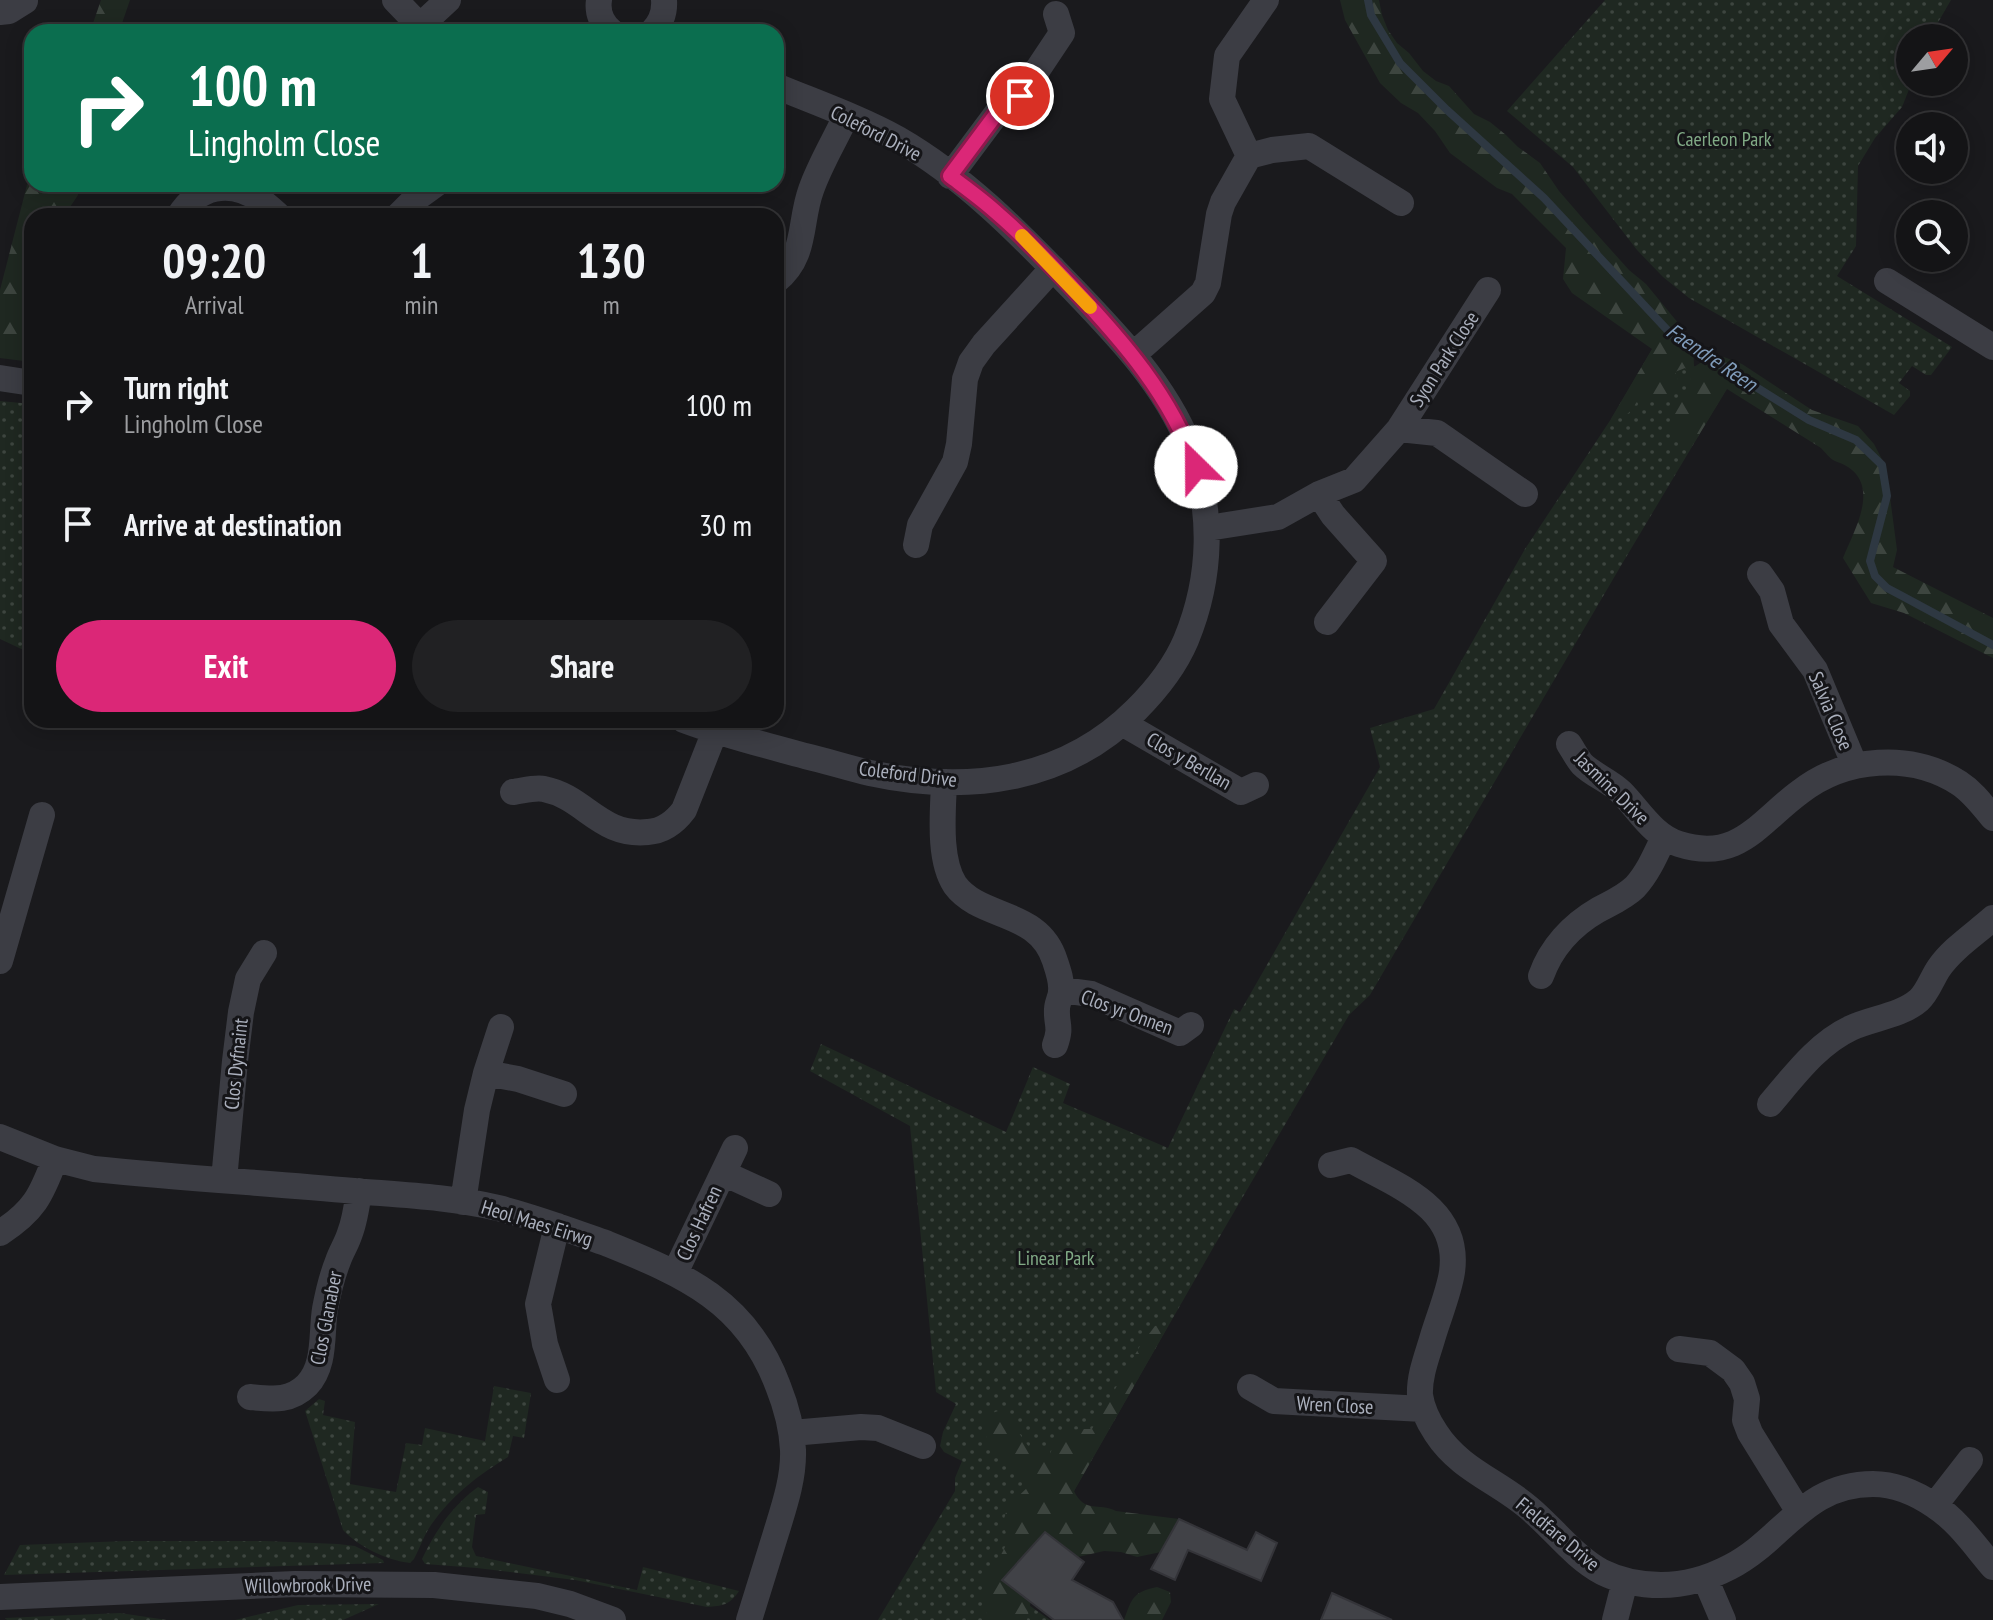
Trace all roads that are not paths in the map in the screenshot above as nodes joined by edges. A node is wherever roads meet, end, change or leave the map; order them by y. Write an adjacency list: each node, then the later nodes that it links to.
1 (395, 0): 9 (street)
2 (448, 0): 10 (street)
3 (599, 0): 11 (street)
4 (664, 0): 12 (street)
5 (1266, 0): 15 (street)
6 (25, 1): 7 (street)
7 (0, 12)
8 (1056, 14): 16 (street)
9 (418, 24)
10 (422, 24)
11 (604, 24)
12 (660, 24)
13 (784, 89): 14 (street, Coleford Drive)
14 (846, 116): 16 (street, Coleford Drive); 25 (street)
15 (1249, 156): 20 (street); 29 (street)
16 (950, 176): 24 (street, Coleford Drive)
17 (204, 192): 21 (street)
18 (246, 192): 22 (street)
19 (425, 192): 23 (street)
20 (1401, 203)
21 (186, 208)
22 (270, 208)
23 (406, 208)
24 (1053, 268): 29 (street, Coleford Drive); 36 (street)
25 (784, 274)
26 (1887, 281): 28 (street)
27 (1488, 290): 32 (street, Syon Park Close)
28 (1993, 347)
29 (1133, 355): 35 (street, Coleford Drive)
30 (0, 378): 31 (street)
31 (24, 382)
32 (1399, 429): 33 (street, Syon Park Close); 34 (street, Syon Park Close)
33 (1319, 494): 35 (street, Syon Park Close); 38 (street)
34 (1525, 494)
35 (1208, 528): 39 (street, Coleford Drive)
36 (916, 545)
37 (1760, 574): 43 (street, Salvia Close)
38 (1327, 622)
39 (1122, 723): 44 (street, Coleford Drive); 45 (street, Clos y Berllan)
40 (707, 728): 41 (street, Coleford Drive)
41 (715, 731): 44 (street, Coleford Drive); 46 (street)
42 (1569, 744): 49 (street, Jasmine Drive)
43 (1855, 766): 48 (street, Jasmine Drive); 49 (street, Jasmine Drive)
44 (944, 782): 54 (street, Clos yr Onnen)
45 (1256, 785)
46 (513, 792)
47 (42, 815): 52 (street)
48 (1993, 818)
49 (1664, 837): 53 (street)
50 (1993, 918): 60 (street)
51 (264, 953): 66 (street, Clos Dyfnaint)
52 (0, 961)
53 (1541, 976)
54 (1062, 990): 55 (street, Clos yr Onnen); 57 (street, Clos yr Onnen)
55 (1191, 1025)
56 (501, 1027): 58 (street)
57 (1055, 1045)
58 (486, 1073): 59 (street); 69 (street)
59 (564, 1094)
60 (1770, 1104)
61 (0, 1137): 63 (street, Heol Maes Eirwg)
62 (735, 1148): 65 (street, Clos Hafren)
63 (55, 1159): 66 (street, Heol Maes Eirwg); 71 (street)
64 (1331, 1165): 77 (street)
65 (723, 1173): 68 (street, Clos Hafren); 72 (street, Clos Hafren)
66 (224, 1180): 67 (street, Heol Maes Eirwg)
67 (359, 1191): 69 (street, Heol Maes Eirwg); 76 (street, Clos Glanaber)
68 (769, 1194)
69 (463, 1202): 70 (street, Heol Maes Eirwg)
70 (557, 1226): 72 (street, Heol Maes Eirwg); 74 (street)
71 (0, 1233)
72 (675, 1273): 78 (street, Heol Maes Eirwg)
73 (1679, 1349): 82 (street)
74 (557, 1380)
75 (1250, 1387): 77 (street, Wren Close)
76 (250, 1397)
77 (1423, 1409): 85 (street, Fieldfare Drive)
78 (792, 1433): 79 (street); 88 (street, Heol Maes Eirwg)
79 (923, 1446)
80 (1970, 1460): 81 (street)
81 (1935, 1505): 82 (street, Fieldfare Drive); 83 (street, Fieldfare Drive)
82 (1799, 1512): 84 (street, Fieldfare Drive)
83 (1993, 1567)
84 (1705, 1578): 85 (street, Fieldfare Drive); 90 (street)
85 (1625, 1581): 89 (street)
86 (0, 1597): 87 (street, Willowbrook Drive)
87 (613, 1620)
88 (749, 1620)
89 (1615, 1620)
90 (1723, 1620)

